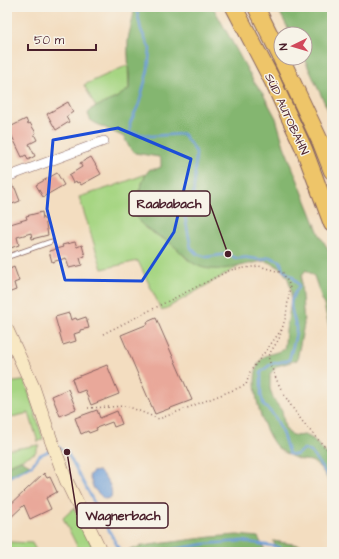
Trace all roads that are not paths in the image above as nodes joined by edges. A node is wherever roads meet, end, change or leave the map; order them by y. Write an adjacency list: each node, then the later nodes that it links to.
1 (234, 7): 8 (highway, SÜD AUTOBAHN)
2 (256, 7): 3 (highway, SÜD AUTOBAHN)
3 (273, 42)
4 (285, 66): 6 (highway, SÜD AUTOBAHN)
5 (104, 141): 7 (street)
6 (332, 171)
7 (7, 177)
8 (332, 224)
9 (50, 242): 10 (lane)
10 (7, 257)
11 (7, 330): 12 (main road)
12 (101, 552)

